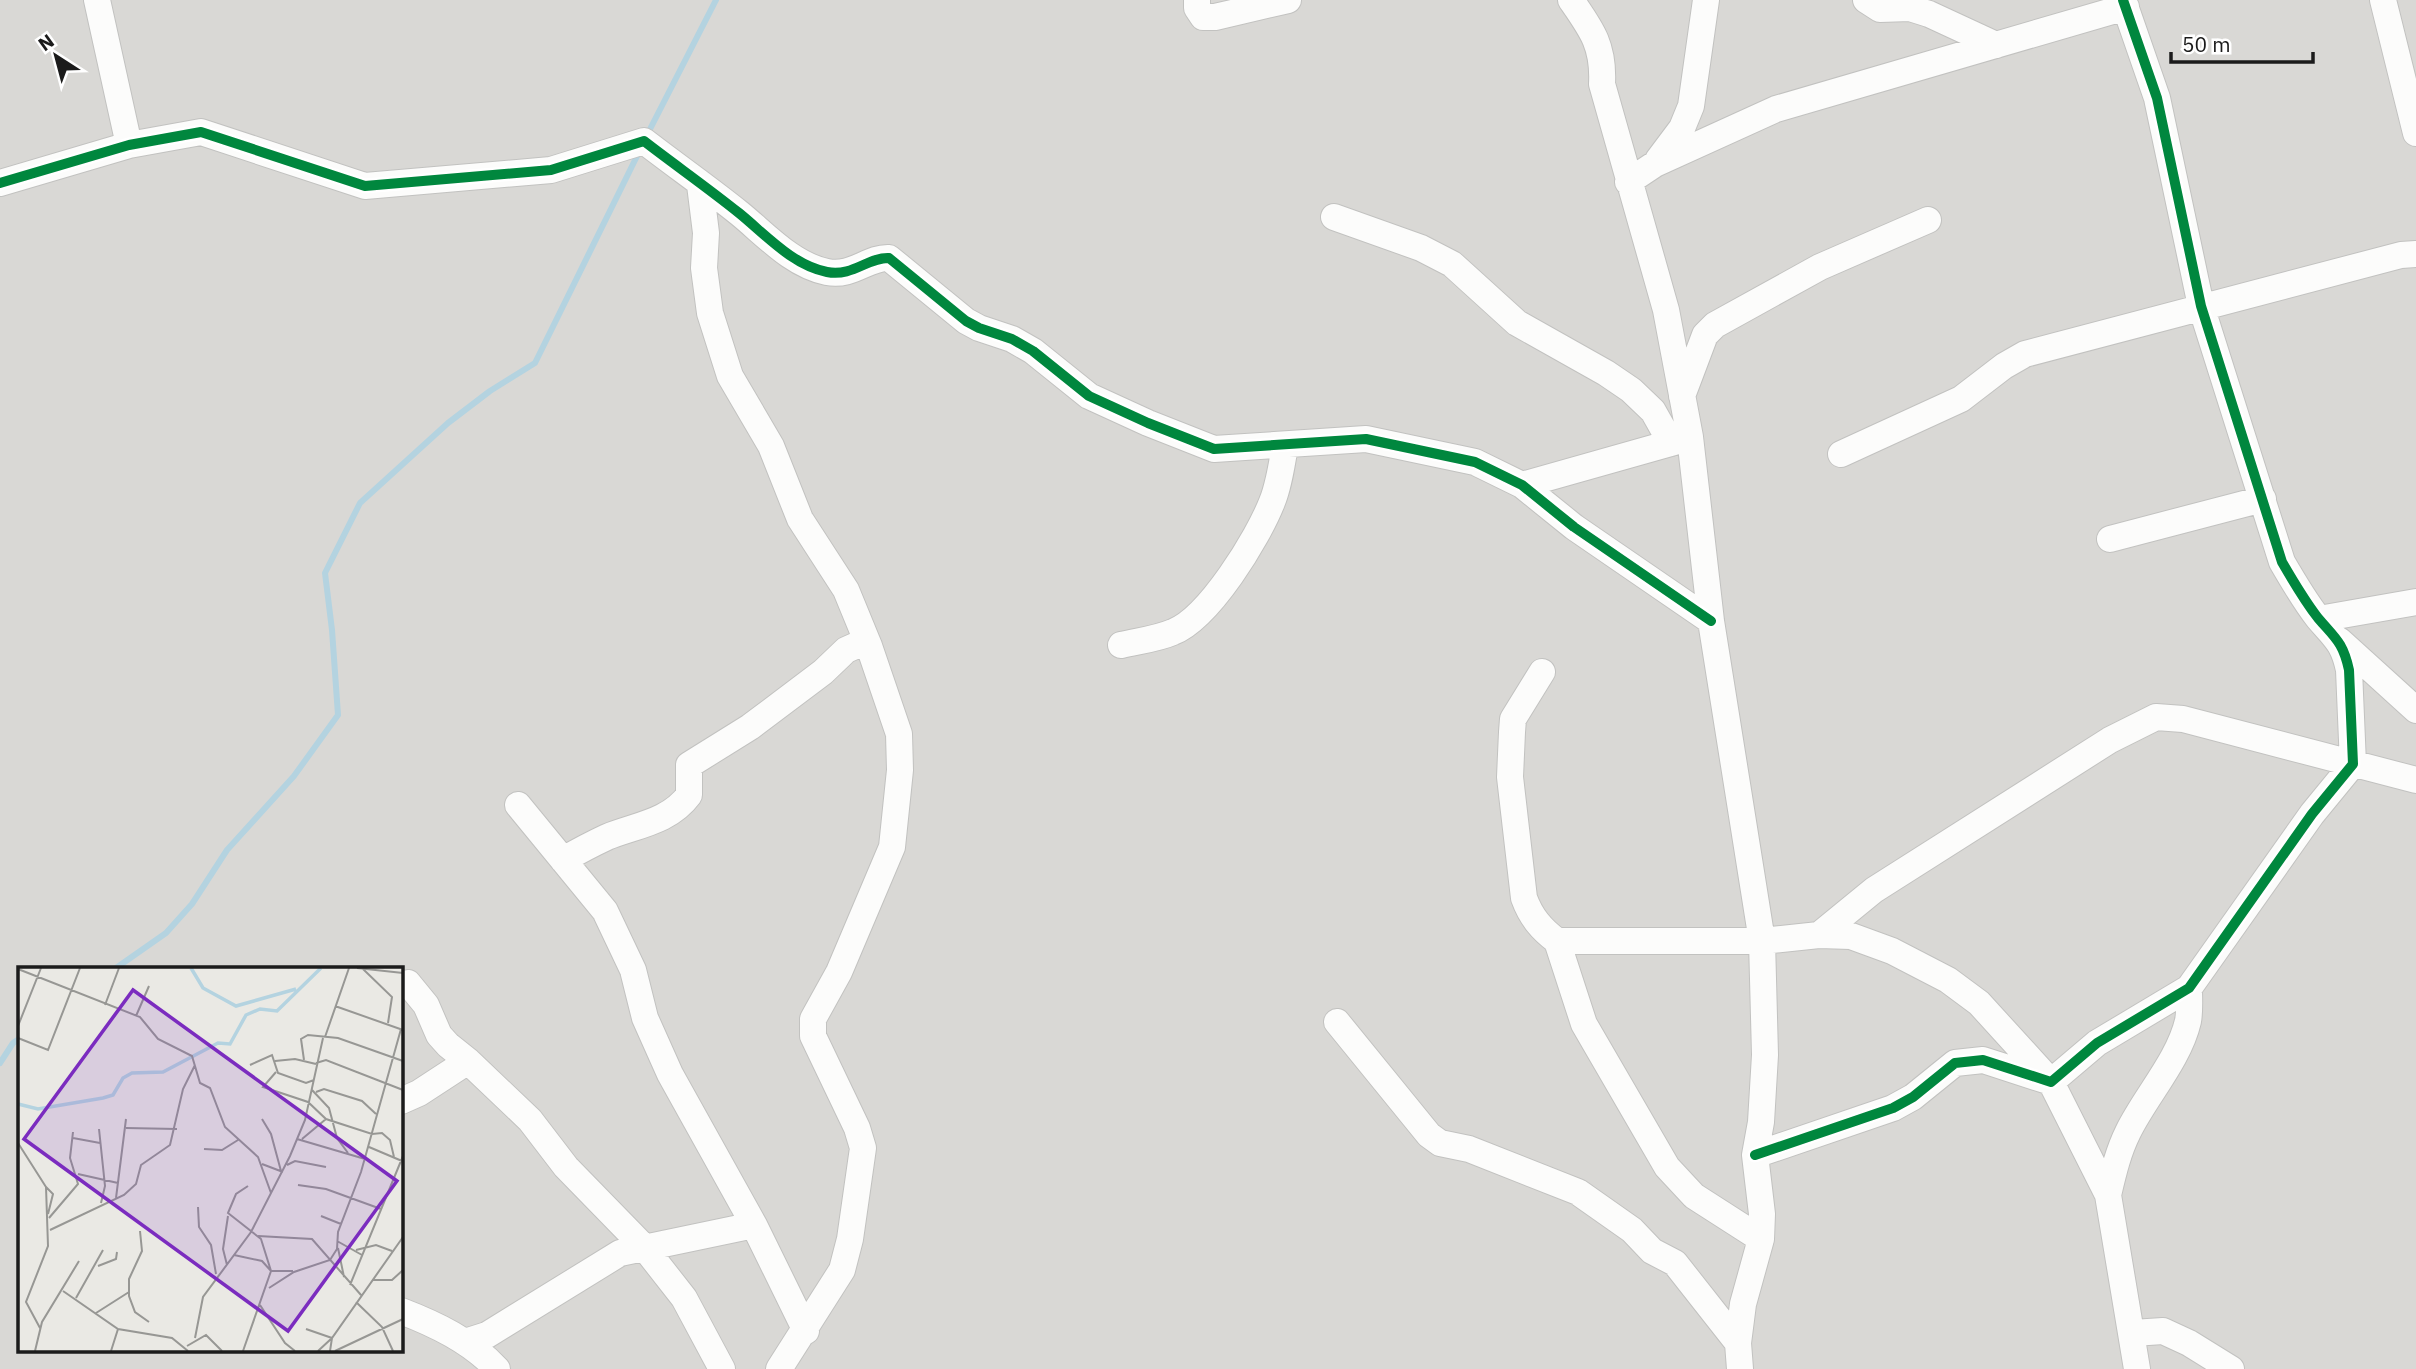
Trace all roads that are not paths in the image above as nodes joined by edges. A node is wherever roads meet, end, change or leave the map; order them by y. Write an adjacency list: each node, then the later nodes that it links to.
1 (97, 0): 11 (street)
2 (1197, 0): 3 (street)
3 (1288, 0)
4 (1571, 0): 13 (street)
5 (1706, 0): 12 (street)
6 (1866, 0): 9 (street)
7 (2383, 0): 10 (street)
8 (2124, 4): 9 (street); 21 (street)
9 (1996, 46): 12 (street)
10 (2416, 133)
11 (129, 145): 14 (street); 15 (street)
12 (1655, 164): 13 (street)
13 (1628, 182): 22 (street)
14 (0, 183)
15 (700, 185): 16 (street); 19 (street)
16 (738, 212): 19 (street); 24 (street)
17 (1334, 217): 23 (street)
18 (1928, 220): 22 (street)
19 (706, 233): 34 (street)
20 (2415, 254): 21 (street)
21 (2201, 306): 25 (street); 27 (street)
22 (1682, 396): 23 (street)
23 (1680, 440): 26 (street); 31 (street)
24 (1285, 445): 26 (street); 33 (street)
25 (1841, 454)
26 (1522, 485): 31 (street)
27 (2263, 499): 28 (street); 30 (street)
28 (2110, 539)
29 (2416, 602): 30 (street)
30 (2319, 619): 32 (street)
31 (1712, 621): 42 (street)
32 (2339, 640): 36 (street); 37 (street)
33 (1121, 645)
34 (869, 646): 40 (street); 56 (street)
35 (1542, 672): 43 (street)
36 (2416, 710)
37 (2353, 764): 38 (street); 41 (street); 45 (street)
38 (2416, 780)
39 (518, 805): 40 (street)
40 (563, 860): 52 (street)
41 (1819, 935): 42 (street); 48 (street)
42 (1762, 940): 43 (street); 50 (street)
43 (1557, 942): 53 (street)
44 (408, 984): 47 (street)
45 (2189, 988): 48 (street); 51 (street)
46 (1337, 1022): 59 (street)
47 (468, 1061): 49 (street); 54 (street)
48 (2051, 1082): 50 (street); 51 (street)
49 (402, 1101)
50 (1755, 1155): 53 (street)
51 (2108, 1195): 57 (street)
52 (754, 1224): 54 (street); 56 (street)
53 (1760, 1239): 59 (street)
54 (644, 1247): 58 (street); 61 (street)
55 (402, 1311): 58 (street)
56 (806, 1331): 62 (street)
57 (2133, 1333): 63 (street); 64 (street)
58 (476, 1339): 60 (street)
59 (1739, 1356)
60 (494, 1366)
61 (722, 1369)
62 (779, 1369)
63 (2137, 1369)
64 (2231, 1369)

